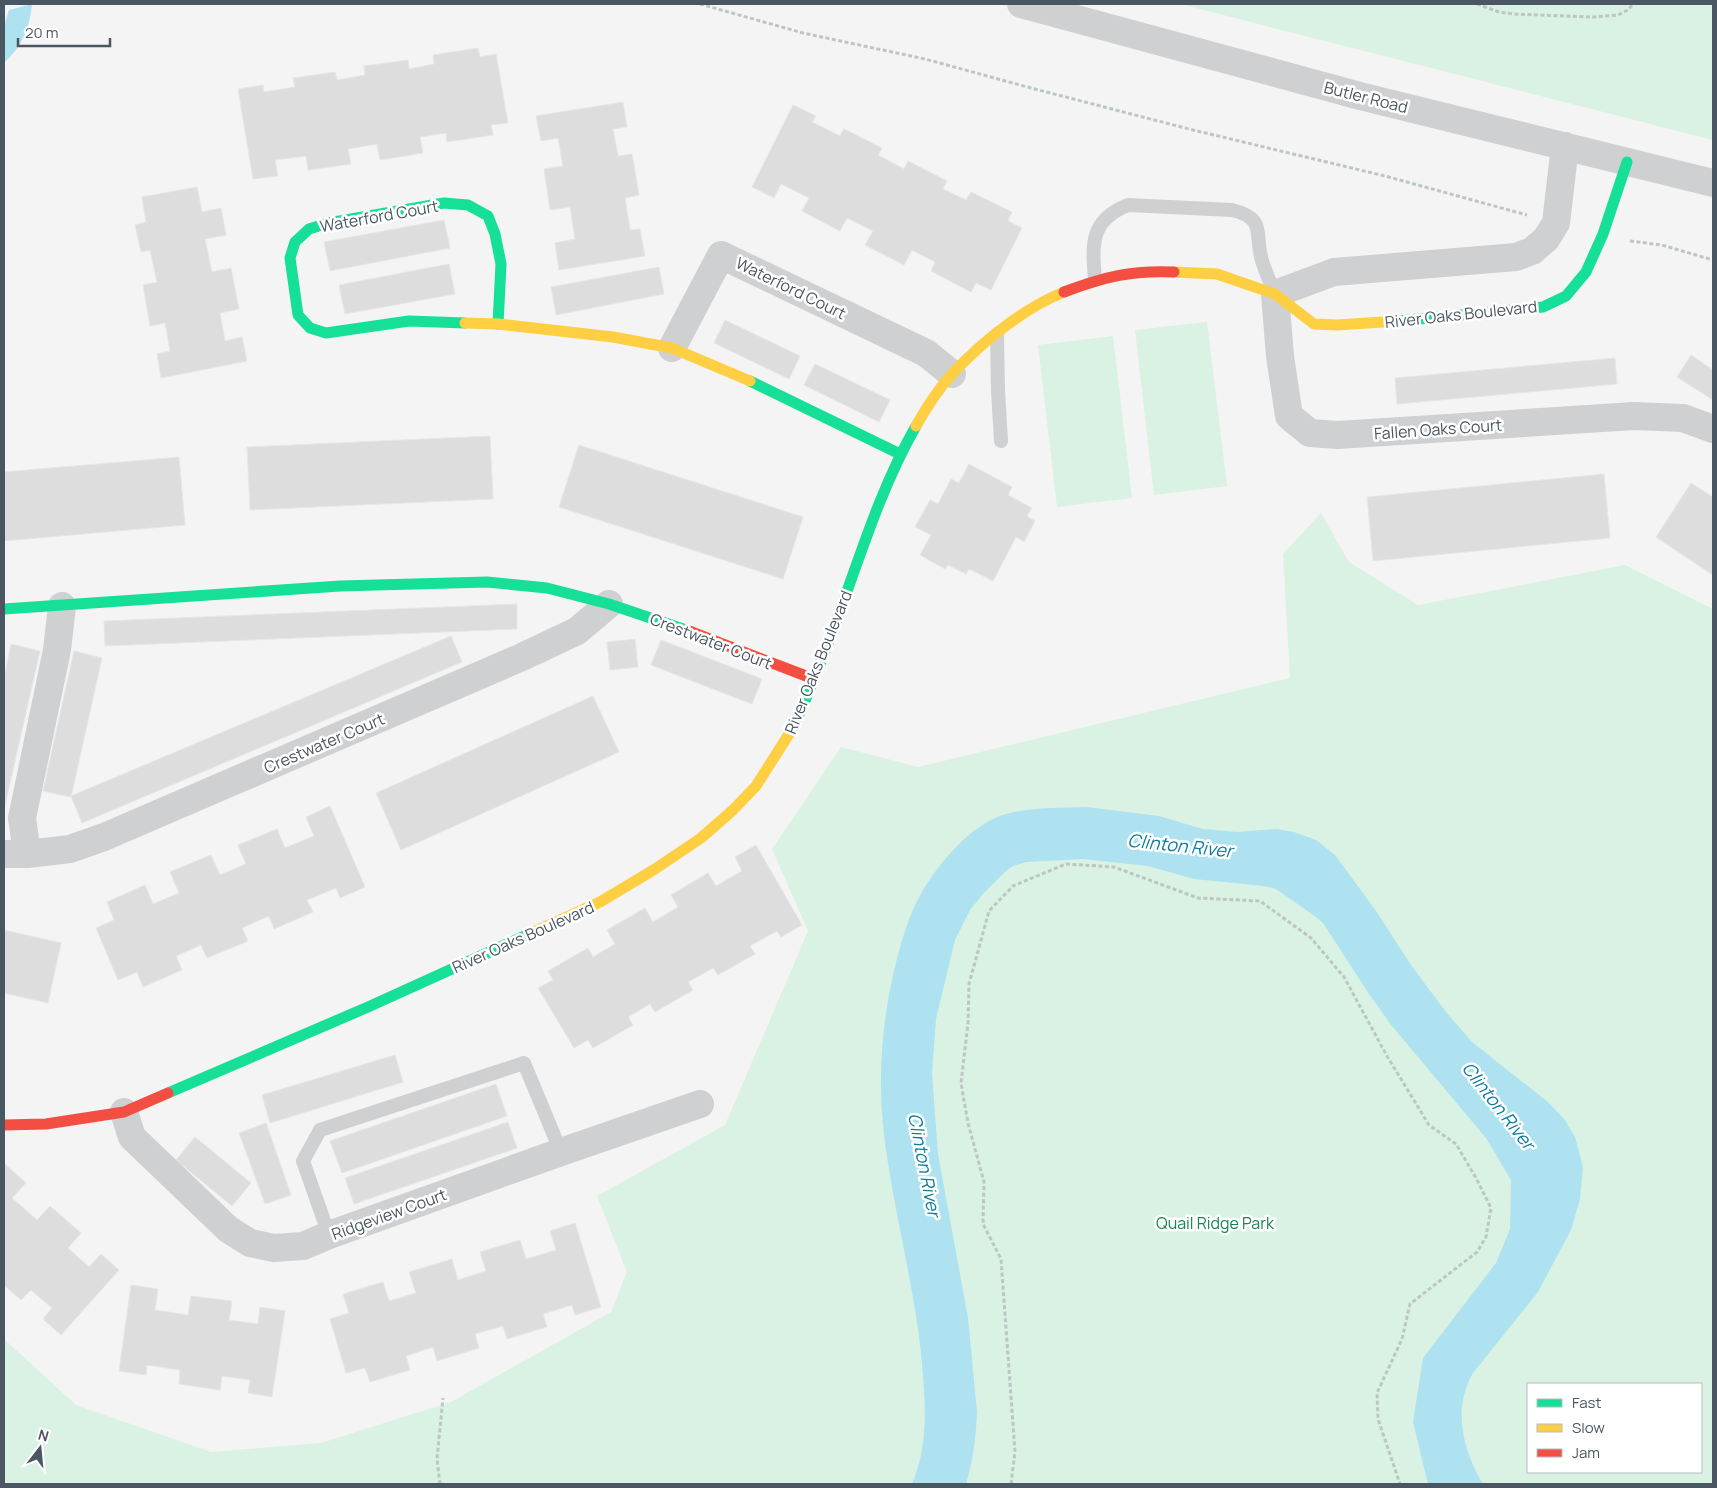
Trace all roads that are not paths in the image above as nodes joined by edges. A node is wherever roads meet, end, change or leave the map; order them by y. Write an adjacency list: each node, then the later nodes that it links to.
1 (1021, 4): 2 (street, Butler Road)
2 (1564, 146): 3 (street, Butler Road); 6 (street)
3 (1627, 162): 4 (street, Butler Road); 6 (street, River Oaks Boulevard)
4 (1713, 183)
5 (1095, 280): 6 (street, River Oaks Boulevard); 6 (lane); 8 (street, River Oaks Boulevard)
6 (1275, 294): 11 (street, Fallen Oaks Court)
7 (498, 324): 7 (street, Waterford Court); 9 (street, Waterford Court)
8 (997, 333): 10 (street, River Oaks Boulevard); 12 (lane)
9 (672, 348): 10 (street, Waterford Court); 13 (street, Waterford Court)
10 (952, 374): 13 (street, River Oaks Boulevard)
11 (1713, 429)
12 (1001, 441)
13 (900, 454): 17 (street, River Oaks Boulevard)
14 (609, 604): 15 (street, Crestwater Court); 17 (street, Crestwater Court); 18 (street, Crestwater Court)
15 (62, 606): 16 (street, Crestwater Court); 18 (street, Crestwater Court)
16 (4, 609)
17 (814, 679): 20 (street, River Oaks Boulevard)
18 (16, 854)
19 (700, 1104): 22 (street, Ridgeview Court)
20 (124, 1112): 21 (street, River Oaks Boulevard); 23 (street, Ridgeview Court)
21 (4, 1125)
22 (561, 1152): 23 (street, Ridgeview Court); 23 (lane)
23 (329, 1235)

